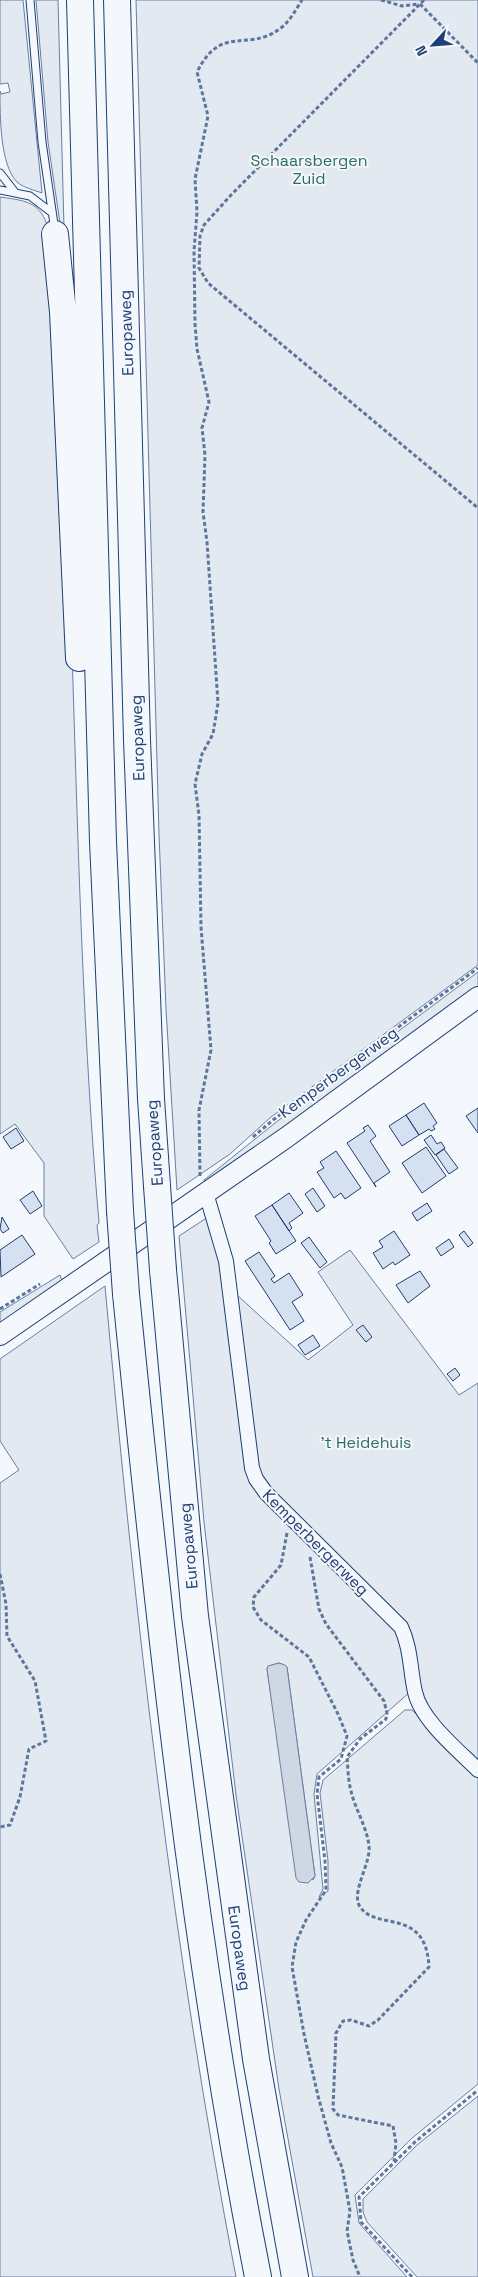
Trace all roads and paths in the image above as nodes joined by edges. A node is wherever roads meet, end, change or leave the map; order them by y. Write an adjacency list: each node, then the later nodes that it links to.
1 (30, 0): 12 (lane)
2 (80, 0): 14 (highway)
3 (117, 0): 29 (highway, Europaweg, bridge)
4 (302, 0): 19 (path)
5 (381, 0): 7 (path)
6 (424, 0): 7 (path)
7 (420, 4): 8 (path); 13 (path)
8 (478, 63)
9 (0, 173): 11 (lane)
10 (0, 190): 11 (lane)
11 (14, 191): 12 (lane)
12 (53, 223): 14 (highway)
13 (478, 508)
14 (103, 842): 28 (highway, bridge)
15 (478, 968): 17 (path, Kemperbergerweg)
16 (476, 1000): 19 (main road, Kemperbergerweg)
17 (246, 1143)
18 (208, 1173): 19 (path)
19 (203, 1186): 20 (main road, Kemperbergerweg); 21 (street, Kemperbergerweg)
20 (0, 1335)
21 (283, 1510): 24 (street, Kemperbergerweg); 30 (path)
22 (310, 1554): 27 (path)
23 (0, 1574): 25 (path)
24 (478, 1770)
25 (0, 1827)
26 (478, 2090): 27 (path)
27 (394, 2161): 31 (path)
28 (258, 2277)
29 (295, 2277)
30 (360, 2277)
31 (412, 2277)

